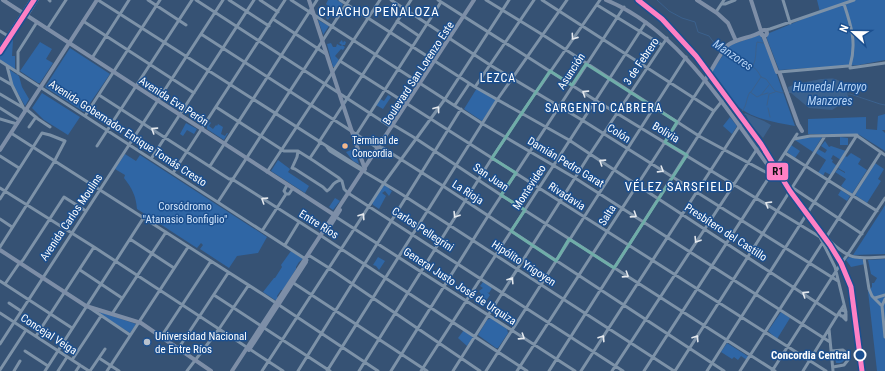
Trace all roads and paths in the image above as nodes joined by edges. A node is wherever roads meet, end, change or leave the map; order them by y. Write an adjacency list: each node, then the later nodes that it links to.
1 (31, 0): 55 (street)
2 (37, 0): 55 (street)
3 (66, 0): 76 (street)
4 (98, 0): 56 (street, Hipólito Yrigoyen); 64 (main road)
5 (129, 0): 56 (street)
6 (148, 0): 45 (street)
7 (160, 0): 45 (street)
8 (192, 0): 62 (street)
9 (196, 0): 51 (street, San Juan)
10 (223, 0): 51 (street, Avenida Carlos Moulins)
11 (229, 0): 52 (street)
12 (254, 0): 52 (street)
13 (260, 0): 53 (street)
14 (285, 0): 53 (street)
15 (291, 0): 48 (street)
16 (309, 0): 48 (main road)
17 (317, 0): 48 (street)
18 (340, 0): 41 (street, Presbítero del Castillo)
19 (349, 0): 41 (street)
20 (380, 0): 59 (street)
21 (391, 0): 47 (street, Colón)
22 (411, 0): 47 (street)
23 (475, 0): 60 (main road, Boulevard San Lorenzo Este)
24 (486, 0): 49 (street)
25 (509, 0): 49 (street)
26 (534, 0): 63 (street)
27 (542, 0): 54 (street)
28 (567, 0): 54 (street)
29 (600, 0): 44 (street)
30 (606, 0): 46 (main road)
31 (609, 0): 46 (main road)
32 (697, 0): 50 (main road)
33 (701, 0): 50 (main road)
34 (724, 0): 42 (street)
35 (735, 0): 42 (street)
36 (751, 0): 81 (main road)
37 (783, 0): 68 (street)
38 (854, 0): 43 (street)
39 (1, 1): 55 (main road, Avenida Eva Perón)
40 (439, 1): 60 (street, Bolivia); 69 (street)
41 (346, 4): 59 (street, Presbítero del Castillo); 72 (street)
42 (722, 4): 50 (street)
43 (844, 4): 68 (street); 123 (street)
44 (597, 5): 58 (street); 73 (street)
45 (156, 6): 62 (street); 75 (street)
46 (623, 7): 58 (street, Asunción); 67 (main road)
47 (405, 9): 66 (street); 69 (street, Colón)
48 (311, 10): 57 (main road); 83 (street)
49 (502, 10): 63 (street); 80 (street)
50 (716, 11): 94 (main road)
51 (215, 12): 74 (street, San Juan); 82 (street, Avenida Carlos Moulins)
52 (247, 12): 71 (street); 74 (street)
53 (278, 12): 61 (street)
54 (559, 12): 73 (street); 84 (street)
55 (25, 14): 65 (main road, Avenida Eva Perón); 85 (street)
56 (120, 14): 75 (street, Hipólito Yrigoyen); 86 (street)
57 (314, 15): 72 (street, Damián Pedro Garat); 93 (main road)
58 (617, 17): 78 (street); 91 (street, Asunción)
59 (368, 18): 79 (street, Presbítero del Castillo); 90 (street)
60 (464, 18): 80 (street, Bolivia); 89 (main road, Boulevard San Lorenzo Este)
61 (273, 19): 71 (street); 83 (street)
62 (178, 20): 70 (street); 95 (street)
63 (520, 20): 84 (street); 96 (street)
64 (83, 21): 86 (street); 97 (main road)
65 (37, 22): 76 (main road, Avenida Eva Perón); 131 (street)
66 (397, 22): 79 (street); 87 (street)
67 (646, 23): 78 (street, Montevideo); 88 (main road)
68 (790, 23): 81 (street)
69 (427, 24): 87 (street); 89 (street, Colón)
70 (186, 25)
71 (269, 26): 92 (street)
72 (332, 26): 90 (street, Damián Pedro Garat); 93 (street)
73 (581, 26): 91 (street); 104 (street, one-way to 104)
74 (237, 27): 92 (street, San Juan); 101 (street)
75 (142, 28): 95 (street, Hipólito Yrigoyen); 103 (street)
76 (46, 29): 97 (main road, Avenida Eva Perón)
77 (0, 31): 85 (street)
78 (640, 31): 98 (street); 107 (street, Montevideo)
79 (390, 32): 99 (street, Presbítero del Castillo); 105 (street)
80 (488, 32): 96 (street, Bolivia); 106 (street)
81 (764, 32): 94 (main road); 132 (main road)
82 (201, 34): 101 (street); 110 (street, Avenida Carlos Moulins)
83 (295, 34): 102 (street); 108 (street)
84 (543, 35): 104 (street); 111 (street)
85 (8, 36): 100 (street)
86 (106, 36): 103 (street); 112 (street)
87 (419, 36): 99 (street)
88 (666, 38): 98 (street, 3 de Febrero); 113 (main road)
89 (450, 39): 106 (street, Colón); 117 (main road, Boulevard San Lorenzo Este)
90 (354, 40): 105 (street, Damián Pedro Garat); 116 (street)
91 (602, 40): 107 (street); 120 (street, Asunción)
92 (259, 41): 108 (street, San Juan); 115 (street)
93 (323, 41): 102 (street); 109 (main road)
94 (737, 41): 140 (main road, Salta)
95 (164, 42): 110 (street, Hipólito Yrigoyen); 119 (street)
96 (505, 42): 111 (street, Bolivia); 121 (street)
97 (69, 43): 112 (main road, Avenida Eva Perón); 149 (main road)
98 (662, 45): 125 (street, 3 de Febrero)
99 (412, 47): 117 (street, Presbítero del Castillo); 124 (street)
100 (0, 48)
101 (223, 48): 115 (street); 127 (street)
102 (317, 49): 109 (street); 126 (street)
103 (128, 50): 119 (street); 129 (street)
104 (565, 50): 120 (street); 128 (street)
105 (376, 54): 124 (street, Damián Pedro Garat); 133 (street)
106 (474, 54): 121 (street, Colón); 135 (street)
107 (625, 54): 125 (street); 139 (street, Montevideo)
108 (281, 55): 126 (street, San Juan); 134 (street)
109 (328, 55): 130 (main road)
110 (186, 56): 127 (street, Hipólito Yrigoyen); 137 (street, Avenida Carlos Moulins)
111 (527, 56): 128 (street, Bolivia); 138 (street)
112 (92, 58): 129 (main road, Avenida Eva Perón)
113 (686, 58): 140 (main road); 142 (street)
114 (0, 61): 122 (street, Avenida Gobernador Enrique Tomás Cresto)
115 (245, 62): 134 (street); 145 (street)
116 (340, 62): 130 (street); 133 (street, Rivadavia)
117 (435, 62): 135 (street, Presbítero del Castillo); 141 (main road, Boulevard San Lorenzo Este)
118 (885, 62): 123 (street)
119 (150, 64): 137 (street); 148 (street)
120 (586, 64): 139 (street); 146 (street, Asunción)
121 (490, 65): 138 (street, Colón); 150 (street)
122 (7, 66): 131 (street, Avenida Gobernador Enrique Tomás Cresto); 147 (street)
123 (849, 67): 132 (street)
124 (398, 68): 141 (street, Damián Pedro Garat); 151 (street)
125 (646, 68): 142 (street); 153 (street, 3 de Febrero)
126 (304, 70): 143 (street, San Juan); 152 (street)
127 (208, 71): 145 (street, Hipólito Yrigoyen); 154 (street)
128 (550, 71): 146 (street, Bolivia); 156 (street)
129 (114, 72): 148 (main road, Avenida Eva Perón); 158 (street)
130 (333, 72): 143 (street); 155 (main road)
131 (18, 73): 149 (street, Avenida Gobernador Enrique Tomás Cresto)
132 (779, 73): 165 (main road)
133 (362, 76): 151 (street, Rivadavia); 159 (street)
134 (267, 77): 152 (street); 162 (street)
135 (459, 77): 144 (street, Presbítero del Castillo); 160 (street)
136 (0, 78): 147 (street)
137 (172, 78): 154 (street); 166 (street, Avenida Carlos Moulins)
138 (512, 78): 156 (street, Colón); 163 (street)
139 (609, 79): 153 (street); 164 (street, Montevideo)
140 (705, 79): 161 (street, Salta); 167 (main road)
141 (421, 83): 160 (street, Damián Pedro Garat); 168 (main road, Boulevard San Lorenzo Este)
142 (669, 83): 161 (street); 175 (street)
143 (325, 84): 155 (street, San Juan); 169 (street)
144 (469, 84): 150 (street, Presbítero del Castillo); 170 (street)
145 (230, 85): 162 (street, Hipólito Yrigoyen); 173 (street)
146 (572, 85): 164 (street, Bolivia, one-way to 146); 172 (street, Asunción)
147 (12, 86): 176 (street)
148 (136, 86): 166 (main road, Avenida Eva Perón); 177 (street)
149 (40, 87): 176 (main road); 185 (street, Avenida Gobernador Enrique Tomás Cresto)
150 (475, 87): 163 (street, Presbítero del Castillo)
151 (384, 90): 168 (street, Rivadavia); 181 (street)
152 (289, 92): 169 (street); 180 (street)
153 (630, 92): 175 (street); 182 (street, 3 de Febrero)
154 (194, 93): 184 (street)
155 (339, 93): 159 (street, San Juan); 171 (main road)
156 (535, 93): 172 (street, Colón); 183 (street)
157 (0, 94): 176 (street)
158 (99, 95): 177 (street, Entre Ríos); 185 (street)
159 (347, 98): 171 (street); 181 (street, San Juan)
160 (445, 98): 170 (street, Damián Pedro Garat); 188 (street, one-way to 160)
161 (693, 98): 179 (street); 193 (street, Salta)
162 (252, 99): 180 (street, Hipólito Yrigoyen); 192 (street)
163 (497, 100): 183 (street, Presbítero del Castillo); 195 (street)
164 (595, 100): 182 (street, Bolivia); 190 (street, Montevideo)
165 (788, 100): 206 (main road); 209 (main road)
166 (158, 101): 184 (main road, Avenida Eva Perón); 194 (street, Avenida Carlos Moulins)
167 (722, 101): 179 (street); 196 (main road)
168 (407, 104): 188 (street, Rivadavia); 197 (main road, Boulevard San Lorenzo Este)
169 (311, 105): 189 (street); 201 (street)
170 (455, 105): 178 (street, Damián Pedro Garat)
171 (342, 106): 189 (street); 207 (main road)
172 (559, 106): 190 (street, Colón); 200 (street, Asunción)
173 (216, 107): 192 (street); 203 (street)
174 (0, 108): 191 (street)
175 (653, 108): 193 (street); 202 (street)
176 (25, 109): 186 (street); 191 (main road)
177 (121, 109): 194 (street, Entre Ríos); 204 (street)
178 (461, 109): 195 (street, Damián Pedro Garat); 205 (street)
179 (714, 111): 214 (street)
180 (275, 113): 201 (street, Hipólito Yrigoyen); 212 (street)
181 (370, 113): 197 (street, San Juan); 213 (street)
182 (616, 113): 202 (street, Bolivia); 210 (street, 3 de Febrero)
183 (521, 114): 200 (street, Presbítero del Castillo); 218 (street)
184 (180, 115): 203 (main road, Avenida Eva Perón); 217 (street)
185 (85, 116): 204 (street, Avenida Gobernador Enrique Tomás Cresto)
186 (36, 117): 198 (street); 199 (street)
187 (0, 119): 191 (street)
188 (430, 119): 205 (street, Rivadavia); 220 (street)
189 (333, 120): 207 (street); 223 (street)
190 (582, 120): 210 (street, Colón); 222 (street, Montevideo)
191 (18, 122): 208 (main road)
192 (238, 122): 212 (street); 225 (street)
193 (677, 122): 214 (street); 224 (street, Salta)
194 (144, 123): 217 (street, Entre Ríos, one-way to 194); 227 (street, Avenida Carlos Moulins)
195 (482, 124): 218 (street, Damián Pedro Garat); 226 (street)
196 (739, 125): 232 (street); 233 (main road)
197 (393, 126): 220 (street, San Juan); 230 (main road, Boulevard San Lorenzo Este)
198 (29, 127)
199 (50, 127)
200 (545, 127): 222 (street, Presbítero del Castillo); 236 (street, Asunción)
201 (296, 128): 223 (street, Hipólito Yrigoyen); 235 (street)
202 (640, 128): 224 (street, Bolivia); 231 (street)
203 (201, 129): 225 (main road, Avenida Eva Perón); 239 (street)
204 (107, 130): 227 (street, Avenida Gobernador Enrique Tomás Cresto); 228 (street)
205 (447, 130): 226 (street, Rivadavia); 238 (street)
206 (802, 131): 209 (street); 215 (street); 219 (street)
207 (351, 132): 213 (main road)
208 (11, 133): 229 (street); 234 (main road)
209 (797, 133): 219 (street); 221 (street)
210 (603, 134): 231 (street, Colón); 241 (street, 3 de Febrero)
211 (857, 135): 216 (street); 240 (street); 272 (street)
212 (261, 136): 235 (street); 246 (street)
213 (354, 136): 230 (street, La Rioja); 261 (main road)
214 (699, 136): 232 (street); 243 (street)
215 (810, 136): 216 (street); 219 (street)
216 (825, 136): 257 (street)
217 (165, 137): 239 (street, Entre Ríos); 249 (street)
218 (506, 137): 236 (street, Damián Pedro Garat); 248 (street)
219 (800, 137): 221 (street)
220 (415, 138): 238 (street, San Juan); 250 (street)
221 (794, 139): 242 (street)
222 (569, 140): 241 (street, Presbítero del Castillo); 253 (street, Montevideo)
223 (319, 142): 247 (street); 261 (street, Hipólito Yrigoyen)
224 (665, 142): 243 (street, Bolivia); 254 (street, Salta)
225 (224, 144): 246 (main road, Avenida Eva Perón); 256 (street)
226 (469, 144): 248 (street, Rivadavia); 255 (street)
227 (130, 145): 249 (street, Avenida Gobernador Enrique Tomás Cresto); 282 (street, Avenida Carlos Moulins)
228 (97, 146)
229 (33, 147): 251 (street); 251 (street); 258 (street)
230 (379, 148): 250 (street, La Rioja); 261 (main road, Boulevard San Lorenzo Este)
231 (627, 148): 254 (street, Colón); 259 (street)
232 (723, 149): 252 (street); 260 (street)
233 (757, 149): 252 (street); 264 (main road)
234 (0, 150)
235 (282, 150): 237 (street, Carlos Pellegrini); 262 (street)
236 (530, 150): 253 (street, Damián Pedro Garat); 266 (street, Asunción)
237 (298, 151): 247 (street, Carlos Pellegrini); 270 (street)
238 (434, 151): 255 (street, San Juan); 263 (street)
239 (187, 152): 256 (street, Entre Ríos); 265 (street)
240 (881, 152): 244 (street); 289 (street)
241 (590, 154): 259 (street, Presbítero del Castillo, one-way to 241); 268 (street, 3 de Febrero)
242 (785, 154): 257 (street); 264 (street)
243 (686, 155): 260 (street, Bolivia); 267 (street)
244 (885, 155)
245 (0, 156): 258 (street)
246 (246, 158): 262 (main road, Avenida Eva Perón); 269 (street)
247 (310, 158): 270 (street, Carlos Pellegrini)
248 (492, 158): 266 (street, Rivadavia); 271 (street)
249 (151, 159): 265 (street, Avenida Gobernador Enrique Tomás Cresto)
250 (400, 159): 263 (street, La Rioja); 273 (street)
251 (55, 160): 282 (street); 299 (street)
252 (748, 162): 264 (street); 275 (street)
253 (554, 164): 268 (street, Damián Pedro Garat); 280 (street, Montevideo)
254 (651, 164): 267 (street, Colón, one-way to 267); 274 (street, Salta)
255 (456, 165): 271 (street, San Juan); 277 (street)
256 (210, 166): 269 (street, Entre Ríos)
257 (806, 167): 272 (street); 281 (street)
258 (19, 168): 283 (street)
259 (614, 169): 274 (street, Presbítero del Castillo); 286 (street)
260 (710, 169): 275 (street, Bolivia); 284 (street)
261 (364, 170): 273 (street, Hipólito Yrigoyen); 285 (main road, Boulevard San Lorenzo Este)
262 (268, 172): 276 (main road, Avenida Eva Perón)
263 (421, 172): 277 (street, La Rioja); 290 (street)
264 (772, 172): 292 (street)
265 (173, 173): 296 (street, Avenida Gobernador Enrique Tomás Cresto)
266 (516, 174): 280 (street, Rivadavia); 288 (street, Asunción)
267 (673, 177): 284 (street, Colón); 291 (street)
268 (575, 178): 286 (street, Damián Pedro Garat); 297 (street, 3 de Febrero)
269 (232, 180): 296 (street); 302 (street, Entre Ríos, one-way to 269)
270 (341, 180): 285 (street, Carlos Pellegrini)
271 (478, 180): 288 (street, San Juan); 295 (street)
272 (829, 181): 289 (street); 298 (street)
273 (384, 183): 290 (street, Hipólito Yrigoyen); 300 (street)
274 (637, 184): 291 (street, Presbítero del Castillo); 303 (street, Salta)
275 (734, 184): 292 (street, Bolivia); 301 (street)
276 (286, 185): 279 (main road, Avenida Eva Perón); 287 (street)
277 (443, 186): 295 (street, La Rioja); 306 (street)
278 (0, 188): 283 (street)
279 (293, 188): 287 (street); 310 (main road, Avenida Eva Perón)
280 (539, 188): 297 (street, Rivadavia); 304 (street, Montevideo)
281 (792, 188): 298 (street); 307 (street)
282 (100, 190): 305 (street, Avenida Carlos Moulins); 312 (street)
283 (5, 191): 294 (street); 299 (street)
284 (696, 192): 301 (street, Colón); 309 (street)
285 (350, 193): 300 (street, Carlos Pellegrini); 310 (main road, Boulevard San Lorenzo Este)
286 (599, 193): 303 (street, Damián Pedro Garat); 313 (street)
287 (286, 194): 302 (street)
288 (501, 195): 304 (street, San Juan); 311 (street, Asunción)
289 (853, 196): 308 (street); 316 (street)
290 (406, 197): 306 (street, Hipólito Yrigoyen); 317 (street)
291 (659, 198): 309 (street, Presbítero del Castillo); 320 (street)
292 (756, 198): 307 (street, Bolivia, one-way to 292); 318 (street)
293 (885, 198): 308 (street)
294 (0, 199)
295 (465, 201): 311 (street, La Rioja); 322 (street, one-way to 322)
296 (218, 202): 327 (street, Avenida Gobernador Enrique Tomás Cresto)
297 (560, 202): 313 (street, Rivadavia); 321 (street, 3 de Febrero)
298 (815, 203): 316 (street); 323 (street)
299 (27, 205): 315 (street); 324 (street)
300 (369, 205): 317 (street, Carlos Pellegrini); 325 (street, one-way to 300)
301 (719, 206): 318 (street, Colón); 326 (street)
302 (277, 208): 319 (street, Entre Ríos); 327 (street)
303 (622, 208): 320 (street, Damián Pedro Garat, one-way to 320); 330 (street, Salta)
304 (525, 210): 321 (street, San Juan); 328 (street, Montevideo)
305 (86, 211): 315 (street); 331 (street, Avenida Carlos Moulins)
306 (427, 211): 322 (street, Hipólito Yrigoyen); 332 (street)
307 (778, 211): 323 (street, Bolivia); 333 (street)
308 (876, 211): 334 (street)
309 (682, 214): 326 (street, Presbítero del Castillo); 336 (street)
310 (335, 216): 325 (street, General Justo José de Urquiza); 335 (main road, Boulevard San Lorenzo Este)
311 (488, 216): 328 (street, La Rioja); 340 (street, Asunción)
312 (144, 217): 329 (street); 338 (street)
313 (584, 217): 330 (street, Rivadavia); 339 (street)
314 (0, 219): 324 (street)
315 (49, 219): 331 (street); 368 (street)
316 (838, 219): 334 (street); 337 (street)
317 (391, 220): 332 (street, Carlos Pellegrini); 342 (street)
318 (742, 220): 333 (street, Colón); 343 (street)
319 (299, 222): 335 (street, Entre Ríos); 344 (street)
320 (644, 222): 336 (street, Damián Pedro Garat); 345 (street)
321 (546, 224): 339 (street, San Juan); 346 (street, 3 de Febrero)
322 (450, 225): 340 (street, Hipólito Yrigoyen); 352 (street)
323 (801, 225): 341 (street, Bolivia); 350 (street)
324 (12, 227): 347 (street)
325 (355, 228): 342 (street, General Justo José de Urquiza); 351 (street)
326 (704, 229): 343 (street, Presbítero del Castillo); 354 (street, one-way to 354)
327 (262, 231): 344 (street, Avenida Gobernador Enrique Tomás Cresto)
328 (511, 231): 346 (street, La Rioja); 358 (street, Montevideo)
329 (166, 232): 348 (street); 355 (street)
330 (607, 232): 345 (street, Rivadavia); 356 (street, Salta)
331 (71, 233): 349 (street); 385 (street, Avenida Carlos Moulins)
332 (413, 234): 352 (street, Carlos Pellegrini); 359 (street)
333 (763, 234): 350 (street, Colón); 360 (street)
334 (862, 234): 357 (street)
335 (322, 236): 351 (street, Entre Ríos); 362 (main road, Boulevard San Lorenzo Este)
336 (668, 237): 354 (street, Damián Pedro Garat); 364 (street)
337 (827, 237): 341 (street); 357 (street)
338 (130, 239): 355 (street); 365 (street)
339 (570, 239): 356 (street, San Juan); 367 (street)
340 (473, 240): 358 (street, Hipólito Yrigoyen); 369 (street, Asunción)
341 (823, 242): 371 (street); 376 (street)
342 (377, 243): 359 (street, General Justo José de Urquiza); 370 (street)
343 (727, 243): 360 (street, Presbítero del Castillo); 372 (street)
344 (285, 245): 362 (street, Avenida Gobernador Enrique Tomás Cresto)
345 (629, 245): 364 (street, Rivadavia); 375 (street)
346 (532, 246): 367 (street, La Rioja); 378 (street, 3 de Febrero)
347 (0, 247)
348 (188, 247): 366 (street); 373 (street)
349 (94, 248): 365 (street); 377 (street)
350 (786, 248): 371 (street, Colón); 380 (street)
351 (341, 249): 370 (street, Entre Ríos); 374 (street)
352 (436, 249): 369 (street, Carlos Pellegrini); 379 (street)
353 (0, 250): 368 (main road)
354 (690, 251): 372 (street, Damián Pedro Garat); 382 (street)
355 (152, 254): 373 (street); 383 (street)
356 (593, 254): 375 (street, San Juan); 384 (street, Salta)
357 (848, 254): 363 (street); 376 (street)
358 (496, 256): 378 (street, Hipólito Yrigoyen); 388 (street, Montevideo)
359 (399, 257): 379 (street, General Justo José de Urquiza); 387 (street)
360 (748, 257): 380 (street, Presbítero del Castillo); 389 (street)
361 (885, 257): 363 (street)
362 (307, 258): 374 (street, Avenida Gobernador Enrique Tomás Cresto); 391 (main road, Boulevard San Lorenzo Este)
363 (864, 258): 413 (street)
364 (652, 260): 382 (street, Rivadavia); 393 (street)
365 (115, 261): 383 (street); 395 (street)
366 (211, 261): 381 (street); 424 (street)
367 (556, 261): 384 (street, La Rioja); 397 (street)
368 (20, 263): 385 (main road); 394 (street)
369 (458, 263): 388 (street, Carlos Pellegrini); 399 (street, Asunción)
370 (364, 264): 387 (street, Entre Ríos); 396 (street)
371 (810, 264): 386 (street, Colón); 400 (street)
372 (712, 266): 389 (street, Damián Pedro Garat); 401 (street)
373 (174, 268): 402 (street)
374 (329, 268): 396 (street, Avenida Gobernador Enrique Tomás Cresto); 408 (street)
375 (614, 268): 393 (street, San Juan, one-way to 393); 403 (street)
376 (837, 269): 386 (street); 392 (street)
377 (80, 270): 395 (street); 404 (street)
378 (517, 270): 397 (street, Hipólito Yrigoyen); 405 (street, 3 de Febrero, one-way to 378)
379 (421, 272): 399 (street, General Justo José de Urquiza); 406 (street)
380 (770, 272): 400 (street, Presbítero del Castillo); 409 (street)
381 (228, 273): 398 (street); 407 (street)
382 (675, 275): 401 (street, Rivadavia); 411 (street)
383 (137, 276): 402 (street); 412 (street)
384 (578, 276): 403 (street, La Rioja); 417 (street, Salta)
385 (42, 277): 404 (main road); 414 (street, Avenida Carlos Moulins)
386 (832, 277): 392 (street, Colón); 419 (street)
387 (386, 278): 406 (street, Entre Ríos); 415 (street)
388 (481, 278): 405 (street, Carlos Pellegrini); 418 (street, Montevideo)
389 (734, 280): 409 (street, Damián Pedro Garat); 421 (street)
390 (0, 281): 394 (street)
391 (292, 282): 408 (street); 423 (main road, Boulevard San Lorenzo Este)
392 (838, 282): 422 (street)
393 (638, 283): 411 (street, San Juan); 425 (street)
394 (5, 284): 414 (street)
395 (101, 284): 412 (street); 426 (street)
396 (352, 284): 415 (street, Avenida Gobernador Enrique Tomás Cresto); 431 (street)
397 (541, 285): 417 (street, Hipólito Yrigoyen); 430 (street)
398 (248, 286): 423 (street); 429 (street)
399 (444, 286): 418 (street, General Justo José de Urquiza); 428 (street, Asunción)
400 (795, 288): 419 (street, Presbítero del Castillo, one-way to 400); 432 (street)
401 (697, 289): 421 (street, Rivadavia); 434 (street)
402 (160, 290): 424 (street); 449 (street)
403 (600, 290): 425 (street, La Rioja); 436 (street)
404 (65, 292): 426 (main road); 438 (street)
405 (503, 292): 430 (street, Carlos Pellegrini); 444 (street, 3 de Febrero)
406 (408, 293): 428 (street, Entre Ríos); 440 (street)
407 (214, 295): 429 (street); 443 (street)
408 (312, 295): 431 (street); 445 (street)
409 (756, 295): 432 (street, Damián Pedro Garat); 446 (street)
410 (885, 295): 413 (street)
411 (660, 297): 434 (street, San Juan); 447 (street)
412 (122, 298): 439 (street)
413 (876, 298): 427 (street)
414 (28, 299): 433 (street, Avenida Carlos Moulins); 438 (street)
415 (373, 299): 440 (street, Avenida Gobernador Enrique Tomás Cresto); 452 (street)
416 (885, 299): 427 (street)
417 (563, 300): 436 (street, Hipólito Yrigoyen); 451 (street, Salta)
418 (467, 301): 444 (street, General Justo José de Urquiza); 450 (street, Montevideo)
419 (816, 302): 441 (street, Presbítero del Castillo); 453 (street)
420 (10, 303): 433 (street)
421 (719, 303): 446 (street, Rivadavia); 455 (street)
422 (844, 303): 437 (street); 441 (street)
423 (277, 304): 445 (street); 454 (main road, Boulevard San Lorenzo Este)
424 (182, 305): 443 (street); 468 (street)
425 (623, 305): 447 (street, La Rioja); 458 (street)
426 (86, 306): 439 (main road); 442 (street); 456 (street)
427 (882, 306): 471 (street)
428 (430, 307): 450 (street, Entre Ríos); 457 (street, Asunción)
429 (234, 308): 454 (street); 459 (street)
430 (526, 308): 451 (street, Carlos Pellegrini); 462 (street)
431 (335, 310): 452 (street); 463 (street)
432 (781, 310): 453 (street, Damián Pedro Garat); 464 (street)
433 (21, 311): 448 (street, Avenida Carlos Moulins)
434 (682, 312): 455 (street, San Juan); 465 (street)
435 (0, 313): 448 (street, Concejal Veiga)
436 (586, 313): 458 (street, Hipólito Yrigoyen); 470 (street)
437 (846, 313): 441 (street, Presbítero del Castillo); 441 (street)
438 (51, 314): 456 (street); 467 (street)
439 (112, 314): 449 (main road)
440 (395, 314): 457 (street, Avenida Gobernador Enrique Tomás Cresto); 473 (street)
441 (840, 314): 460 (street)
442 (101, 316): 466 (street); 500 (street)
443 (200, 316): 459 (street); 485 (street)
444 (489, 316): 462 (street, General Justo José de Urquiza); 469 (street, 3 de Febrero)
445 (297, 317): 463 (street); 474 (street)
446 (742, 317): 464 (street, Rivadavia); 475 (street)
447 (646, 319): 465 (street, La Rioja); 476 (street)
448 (14, 322): 461 (street, Concejal Veiga); 478 (street, Avenida Carlos Moulins)
449 (139, 322): 466 (street); 468 (main road)
450 (453, 322): 469 (street, Entre Ríos); 479 (street, Montevideo)
451 (548, 322): 470 (street, Carlos Pellegrini); 480 (street, Salta)
452 (356, 324): 473 (street); 482 (street)
453 (802, 324): 472 (street, Damián Pedro Garat); 481 (street)
454 (263, 326): 474 (street); 483 (main road, Boulevard San Lorenzo Este)
455 (704, 326): 475 (street, San Juan); 486 (street, one-way to 455)
456 (72, 328): 488 (street)
457 (417, 328): 479 (street, Avenida Gobernador Enrique Tomás Cresto); 492 (street, Asunción)
458 (608, 328): 476 (street, Hipólito Yrigoyen); 489 (street, one-way to 458)
459 (219, 329): 483 (street); 501 (street)
460 (829, 329): 472 (street); 477 (street)
461 (26, 330): 467 (street, Concejal Veiga); 513 (street)
462 (512, 330): 480 (street, General Justo José de Urquiza, one-way to 480); 491 (street)
463 (321, 333): 482 (street); 493 (street)
464 (765, 333): 481 (street, Rivadavia); 494 (street)
465 (668, 334): 486 (street, La Rioja); 496 (street)
466 (130, 335): 509 (street)
467 (36, 336): 488 (street, Concejal Veiga)
468 (161, 337): 485 (main road)
469 (475, 337): 491 (street, Entre Ríos); 498 (street, 3 de Febrero)
470 (571, 337): 489 (street, Carlos Pellegrini); 499 (street)
471 (885, 337)
472 (824, 338): 477 (street, Damián Pedro Garat); 502 (street)
473 (379, 339): 492 (street); 505 (street)
474 (282, 340): 493 (street); 504 (street)
475 (727, 340): 494 (street, San Juan); 506 (street)
476 (630, 342): 496 (street, Hipólito Yrigoyen); 511 (street)
477 (830, 342): 490 (street)
478 (0, 344)
479 (439, 344): 498 (street, Avenida Gobernador Enrique Tomás Cresto); 514 (street, Montevideo)
480 (535, 345): 499 (street, General Justo José de Urquiza); 510 (street, Salta)
481 (788, 346): 502 (street, Rivadavia); 549 (street)
482 (342, 347): 505 (street); 529 (street)
483 (248, 348): 504 (street); 524 (main road); 525 (main road)
484 (105, 349): 497 (street)
485 (178, 349): 501 (main road)
486 (690, 349): 506 (street, La Rioja); 545 (street)
487 (25, 351): 508 (street)
488 (58, 351): 495 (street, Concejal Veiga); 508 (street)
489 (593, 351): 511 (street, Carlos Pellegrini); 541 (street)
490 (831, 351): 512 (street); 512 (street)
491 (498, 352): 510 (street, Entre Ríos); 536 (street)
492 (401, 354): 514 (street); 532 (street, Asunción)
493 (307, 356): 528 (street); 529 (street)
494 (751, 356): 548 (street); 549 (street, San Juan)
495 (67, 357): 500 (street, Concejal Veiga); 517 (street)
496 (653, 357): 544 (street); 545 (street, Hipólito Yrigoyen)
497 (99, 358): 509 (street); 519 (street)
498 (462, 358): 534 (street, 3 de Febrero); 535 (street, Avenida Gobernador Enrique Tomás Cresto)
499 (556, 359): 539 (street); 540 (street, General Justo José de Urquiza)
500 (72, 360): 507 (street, Concejal Veiga)
501 (194, 360): 522 (street); 523 (main road)
502 (810, 360): 550 (street); 551 (street, Rivadavia)
503 (20, 361): 515 (street)
504 (268, 361): 526 (street); 527 (street)
505 (364, 362): 530 (street); 531 (street)
506 (712, 363): 546 (street); 547 (street, La Rioja)
507 (80, 365): 518 (street); 519 (street, Concejal Veiga)
508 (48, 366): 516 (street)
509 (111, 366): 520 (street); 521 (street)
510 (520, 366): 537 (street, Salta); 538 (street, Entre Ríos)
511 (615, 366): 542 (street); 543 (street, Carlos Pellegrini)
512 (833, 369)
513 (0, 370)
514 (422, 370): 533 (street)
515 (14, 371)
516 (45, 371)
517 (58, 371)
518 (76, 371)
519 (90, 371)
520 (107, 371)
521 (119, 371)
522 (186, 371)
523 (211, 371)
524 (232, 371)
525 (235, 371)
526 (262, 371)
527 (283, 371)
528 (298, 371)
529 (328, 371)
530 (359, 371)
531 (378, 371)
532 (391, 371)
533 (427, 371)
534 (454, 371)
535 (480, 371)
536 (486, 371)
537 (518, 371)
538 (527, 371)
539 (549, 371)
540 (575, 371)
541 (581, 371)
542 (612, 371)
543 (623, 371)
544 (644, 371)
545 (674, 371)
546 (707, 371)
547 (724, 371)
548 (740, 371)
549 (773, 371)
550 (803, 371)
551 (826, 371)

